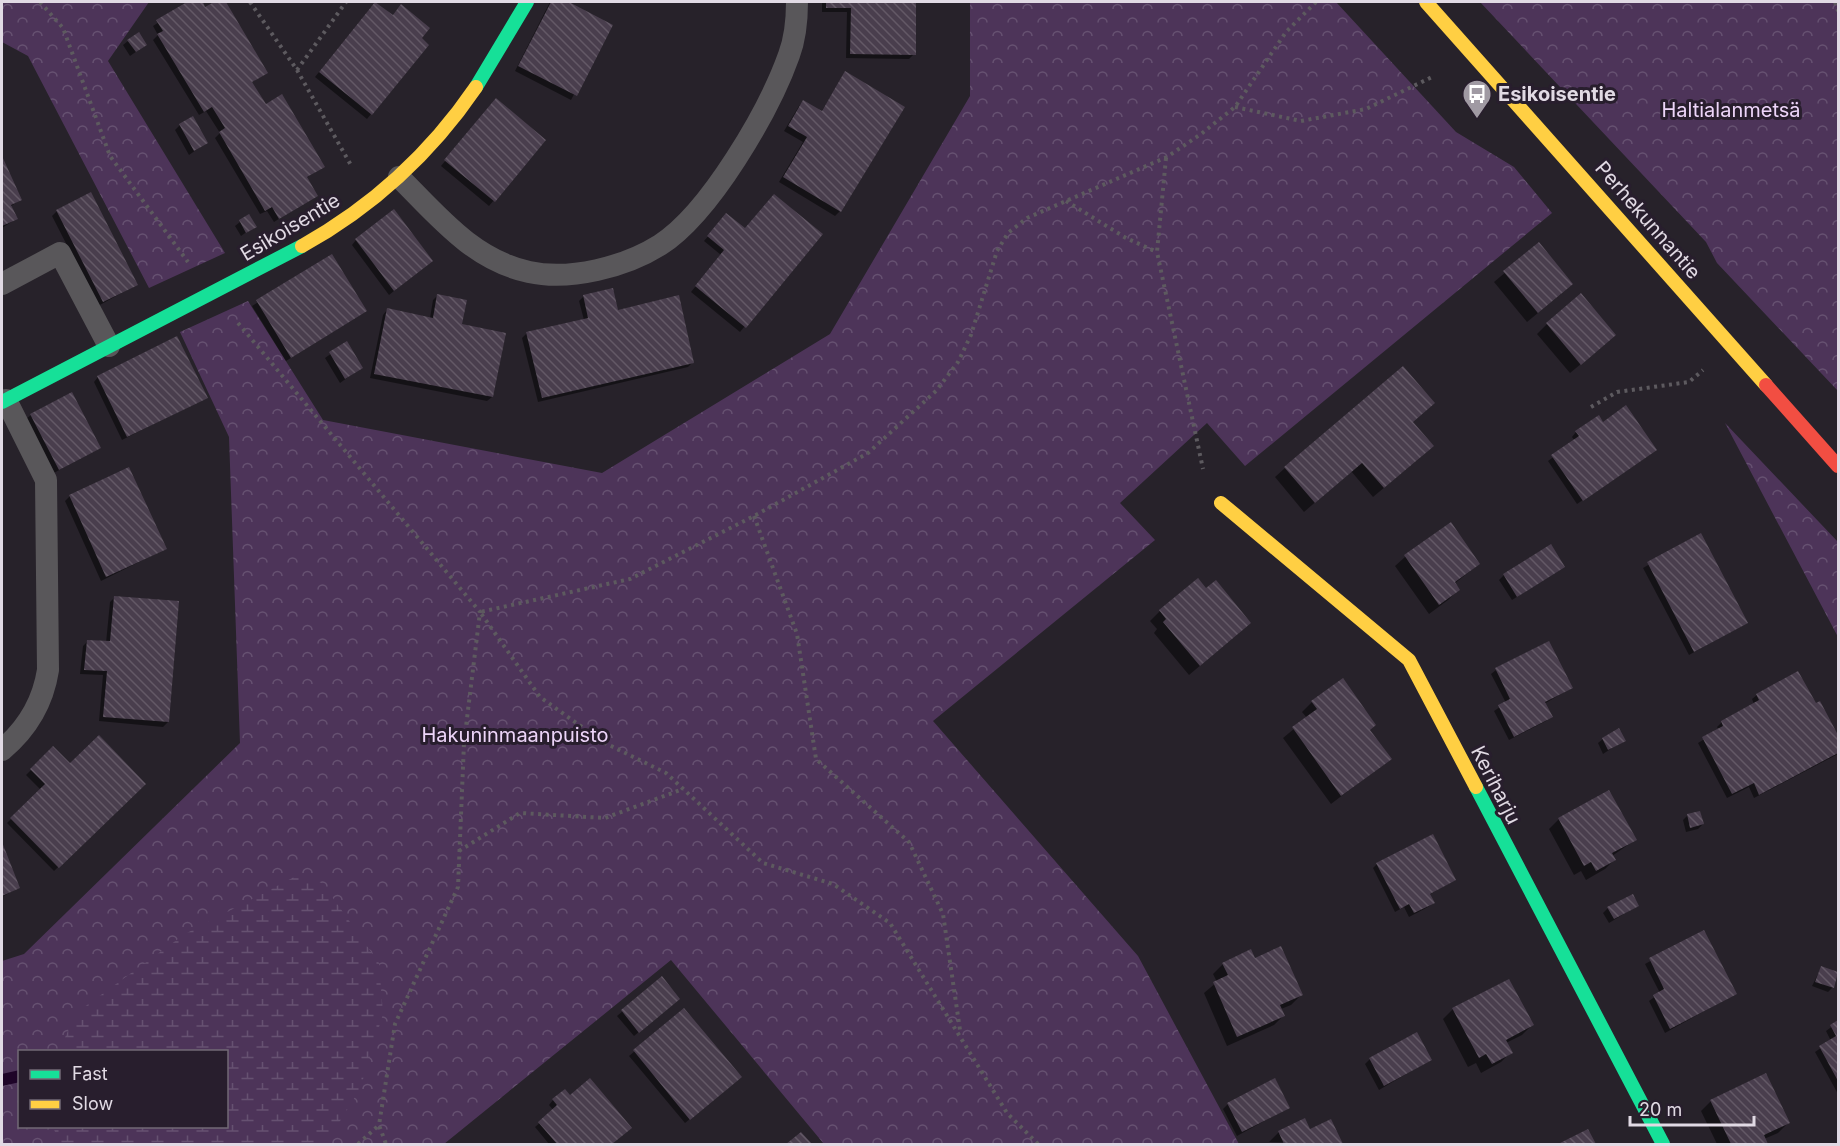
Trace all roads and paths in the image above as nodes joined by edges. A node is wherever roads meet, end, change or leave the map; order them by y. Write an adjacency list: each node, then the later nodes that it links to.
1 (40, 2): 19 (path)
2 (250, 2): 10 (path)
3 (346, 2): 10 (path)
4 (527, 2): 15 (street, Esikoisentie)
5 (797, 2): 15 (lane)
6 (1316, 2): 12 (path)
7 (1426, 2): 24 (street, Perhekunnantie)
8 (1835, 2): 9 (path)
9 (1839, 11)
10 (297, 69): 14 (path)
11 (1432, 77): 12 (path)
12 (1235, 108): 13 (path)
13 (1167, 157): 16 (path); 17 (path)
14 (354, 171)
15 (399, 177): 19 (street, Esikoisentie)
16 (1066, 201): 17 (path); 26 (path)
17 (1157, 252): 25 (path)
18 (2, 284): 20 (lane)
19 (212, 292): 20 (street, Esikoisentie); 27 (path)
20 (109, 346): 22 (street, Esikoisentie)
21 (1704, 369): 23 (path)
22 (4, 401): 28 (lane)
23 (1591, 407)
24 (1839, 466)
25 (1221, 503): 36 (street, Keriharju)
26 (754, 516): 27 (path); 31 (path)
27 (480, 612): 29 (path); 30 (path)
28 (2, 750)
29 (683, 789): 30 (path); 31 (path)
30 (459, 851): 32 (path)
31 (961, 1034): 35 (path)
32 (379, 1125): 33 (path); 34 (path)
33 (358, 1144)
34 (386, 1144)
35 (1038, 1144)
36 (1663, 1144)

